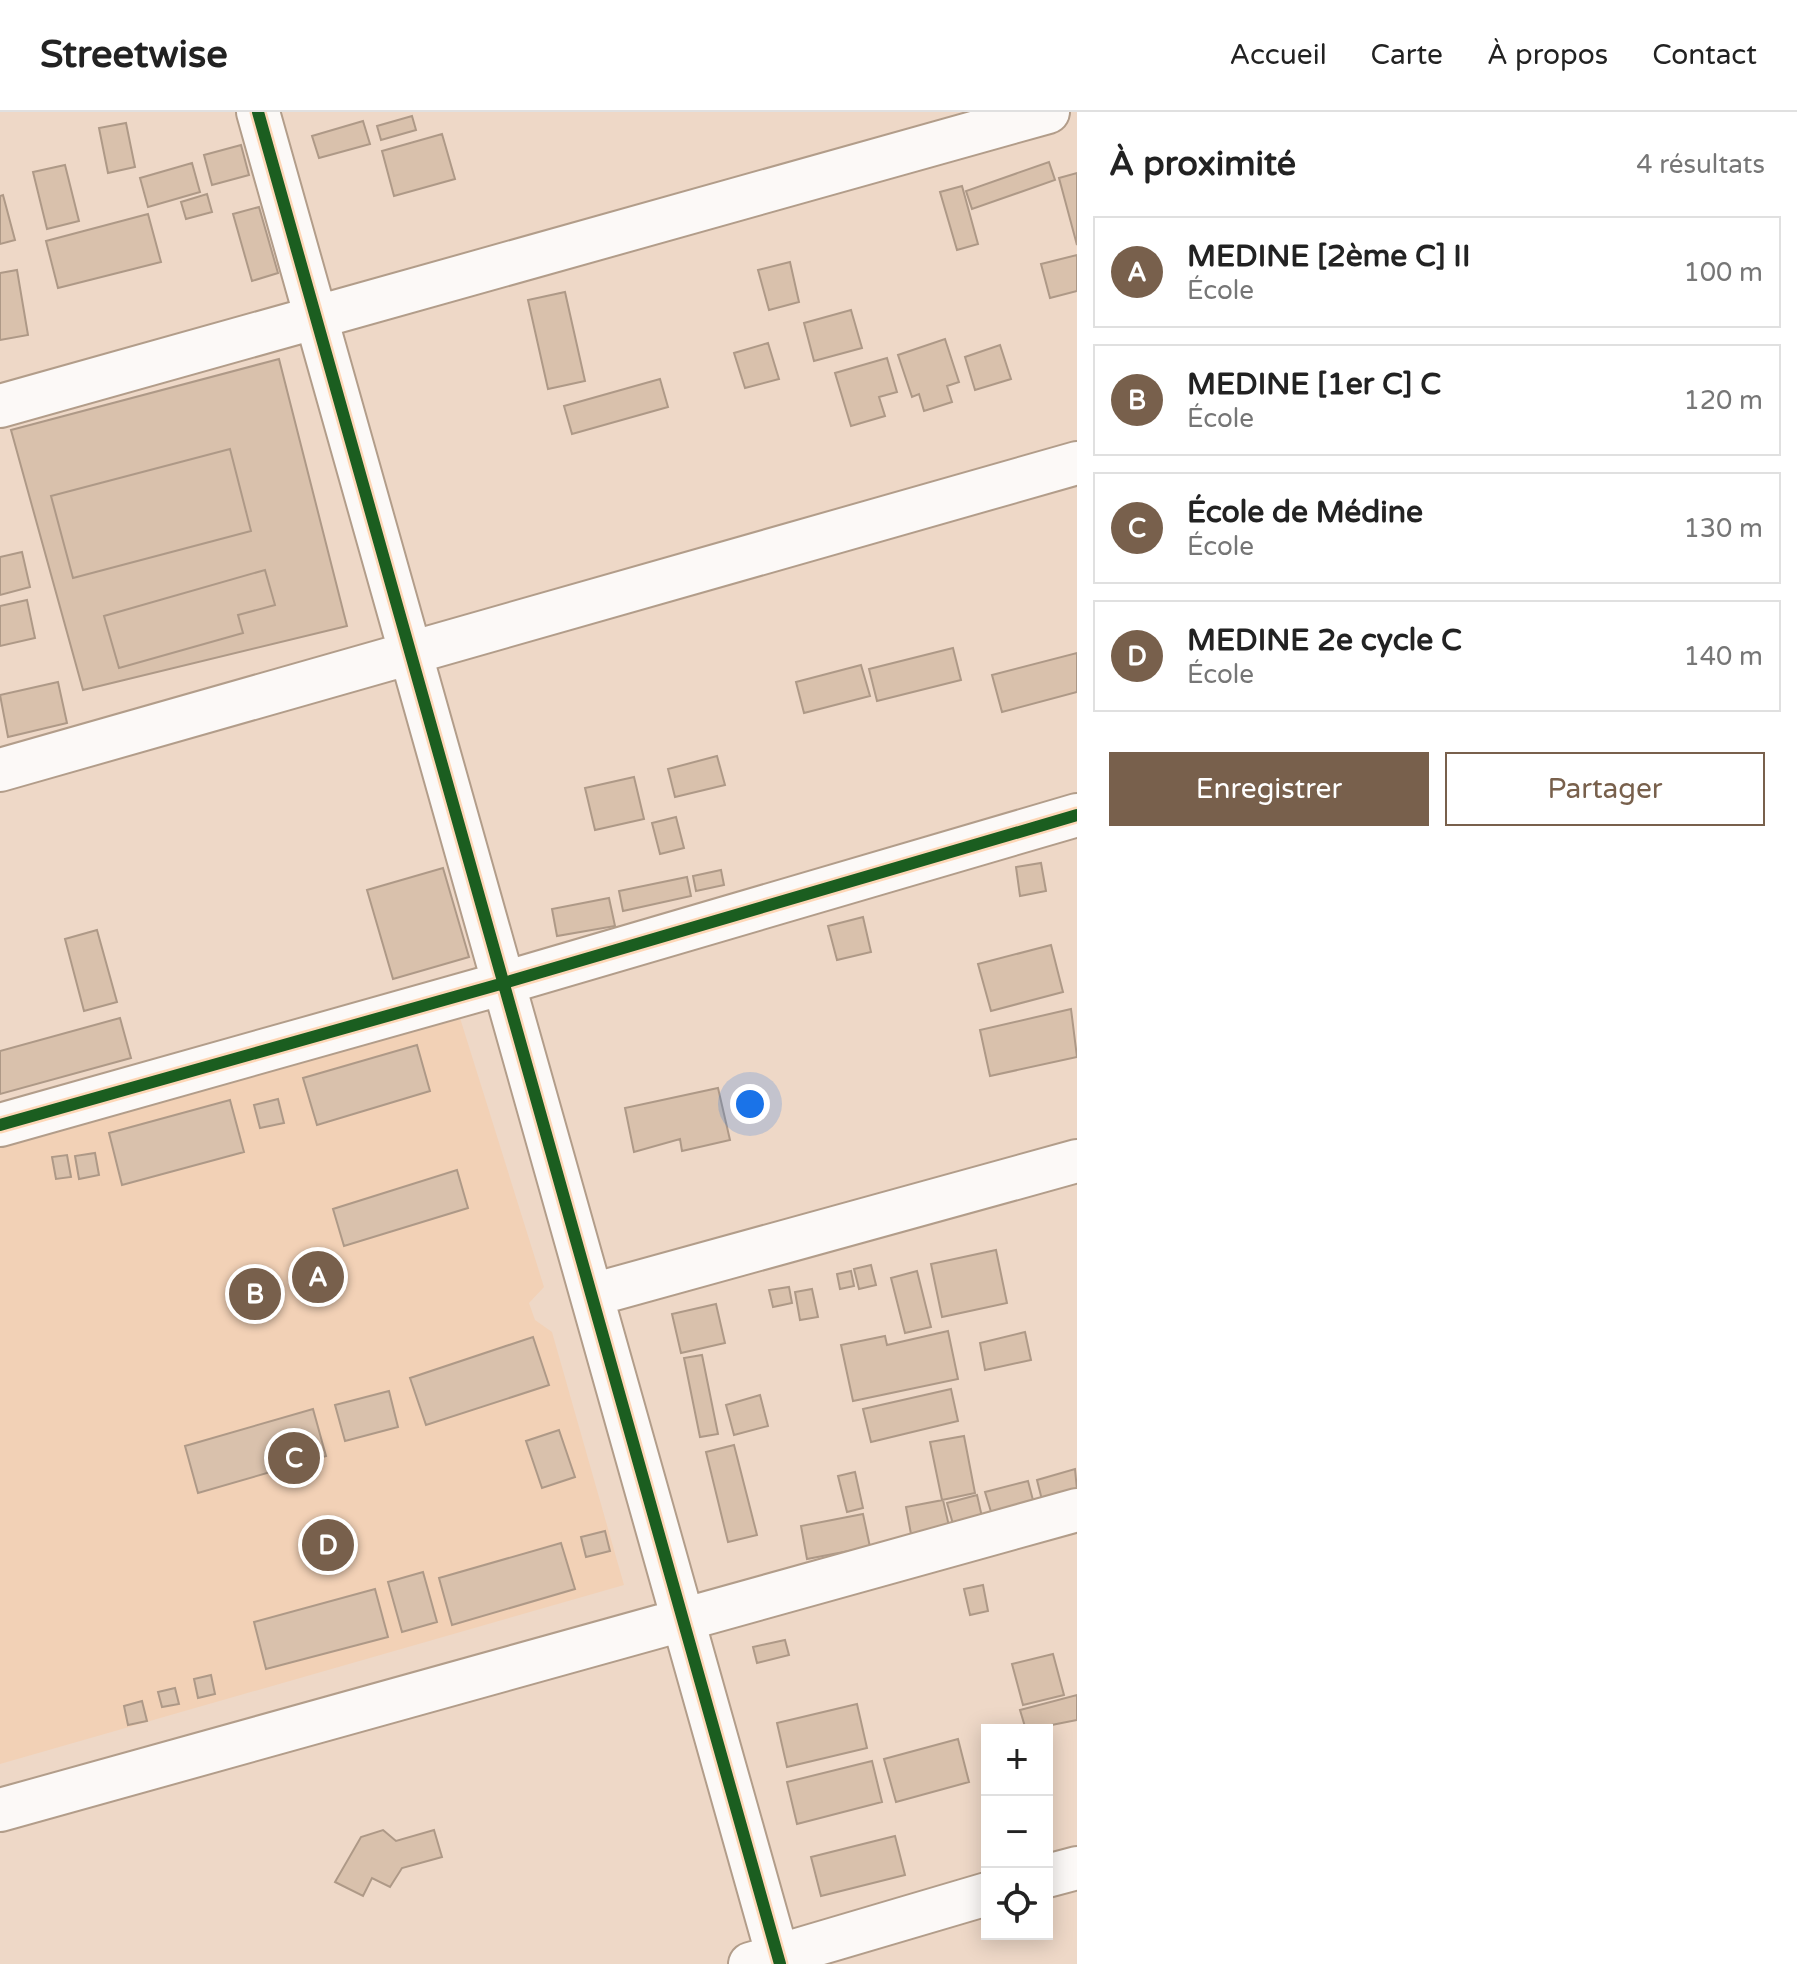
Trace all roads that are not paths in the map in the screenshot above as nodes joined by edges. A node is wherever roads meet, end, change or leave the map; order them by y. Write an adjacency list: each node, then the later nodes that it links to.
1 (258, 112): 3 (street)
2 (1048, 112): 3 (street)
3 (316, 318): 4 (street); 6 (street)
4 (0, 406)
5 (1077, 463): 6 (street)
6 (411, 654): 7 (street); 9 (street)
7 (0, 770)
8 (1077, 815): 9 (street)
9 (504, 983): 10 (street); 12 (street)
10 (0, 1125)
11 (1077, 1161): 12 (street)
12 (592, 1295): 14 (street)
13 (1077, 1510): 14 (street)
14 (683, 1618): 15 (street); 19 (street)
15 (0, 1810)
16 (1077, 1868): 17 (street)
17 (1053, 1874)
18 (981, 1896): 19 (street)
19 (769, 1961)

